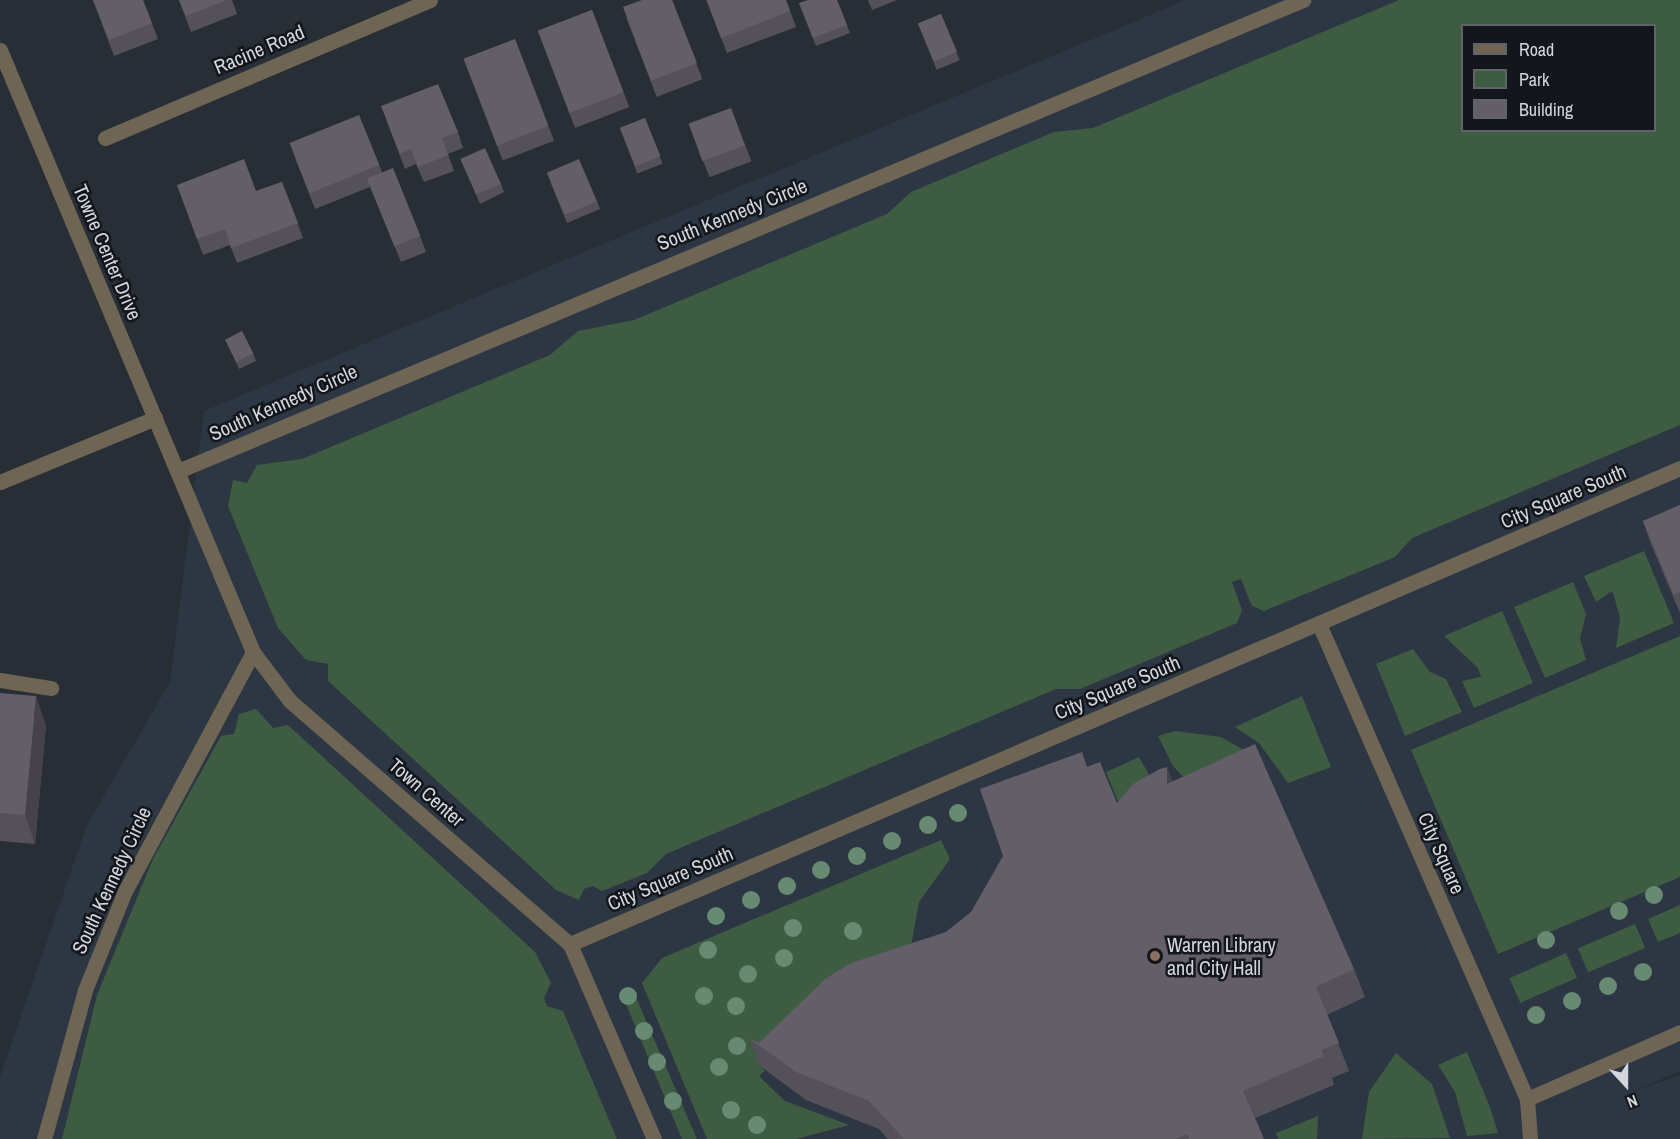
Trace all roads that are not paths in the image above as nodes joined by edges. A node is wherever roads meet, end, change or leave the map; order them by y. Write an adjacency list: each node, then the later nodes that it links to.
1 (430, 0): 4 (street, Racine Road)
2 (1304, 0): 7 (street, South Kennedy Circle)
3 (0, 50): 5 (street, Towne Center Drive)
4 (105, 138)
5 (155, 418): 7 (street, Towne Center Drive); 8 (street)
6 (1680, 468): 9 (street, City Square South)
7 (178, 471): 10 (street, Town Center)
8 (0, 482)
9 (1319, 624): 13 (street, City Square South); 15 (street, City Square)
10 (253, 652): 13 (street, Town Center); 16 (street, South Kennedy Circle)
11 (0, 680): 12 (street)
12 (51, 688)
13 (570, 944): 17 (street, Town Center)
14 (1680, 1032): 15 (street)
15 (1527, 1099): 18 (street, City Square)
16 (44, 1139)
17 (654, 1139)
18 (1530, 1139)

